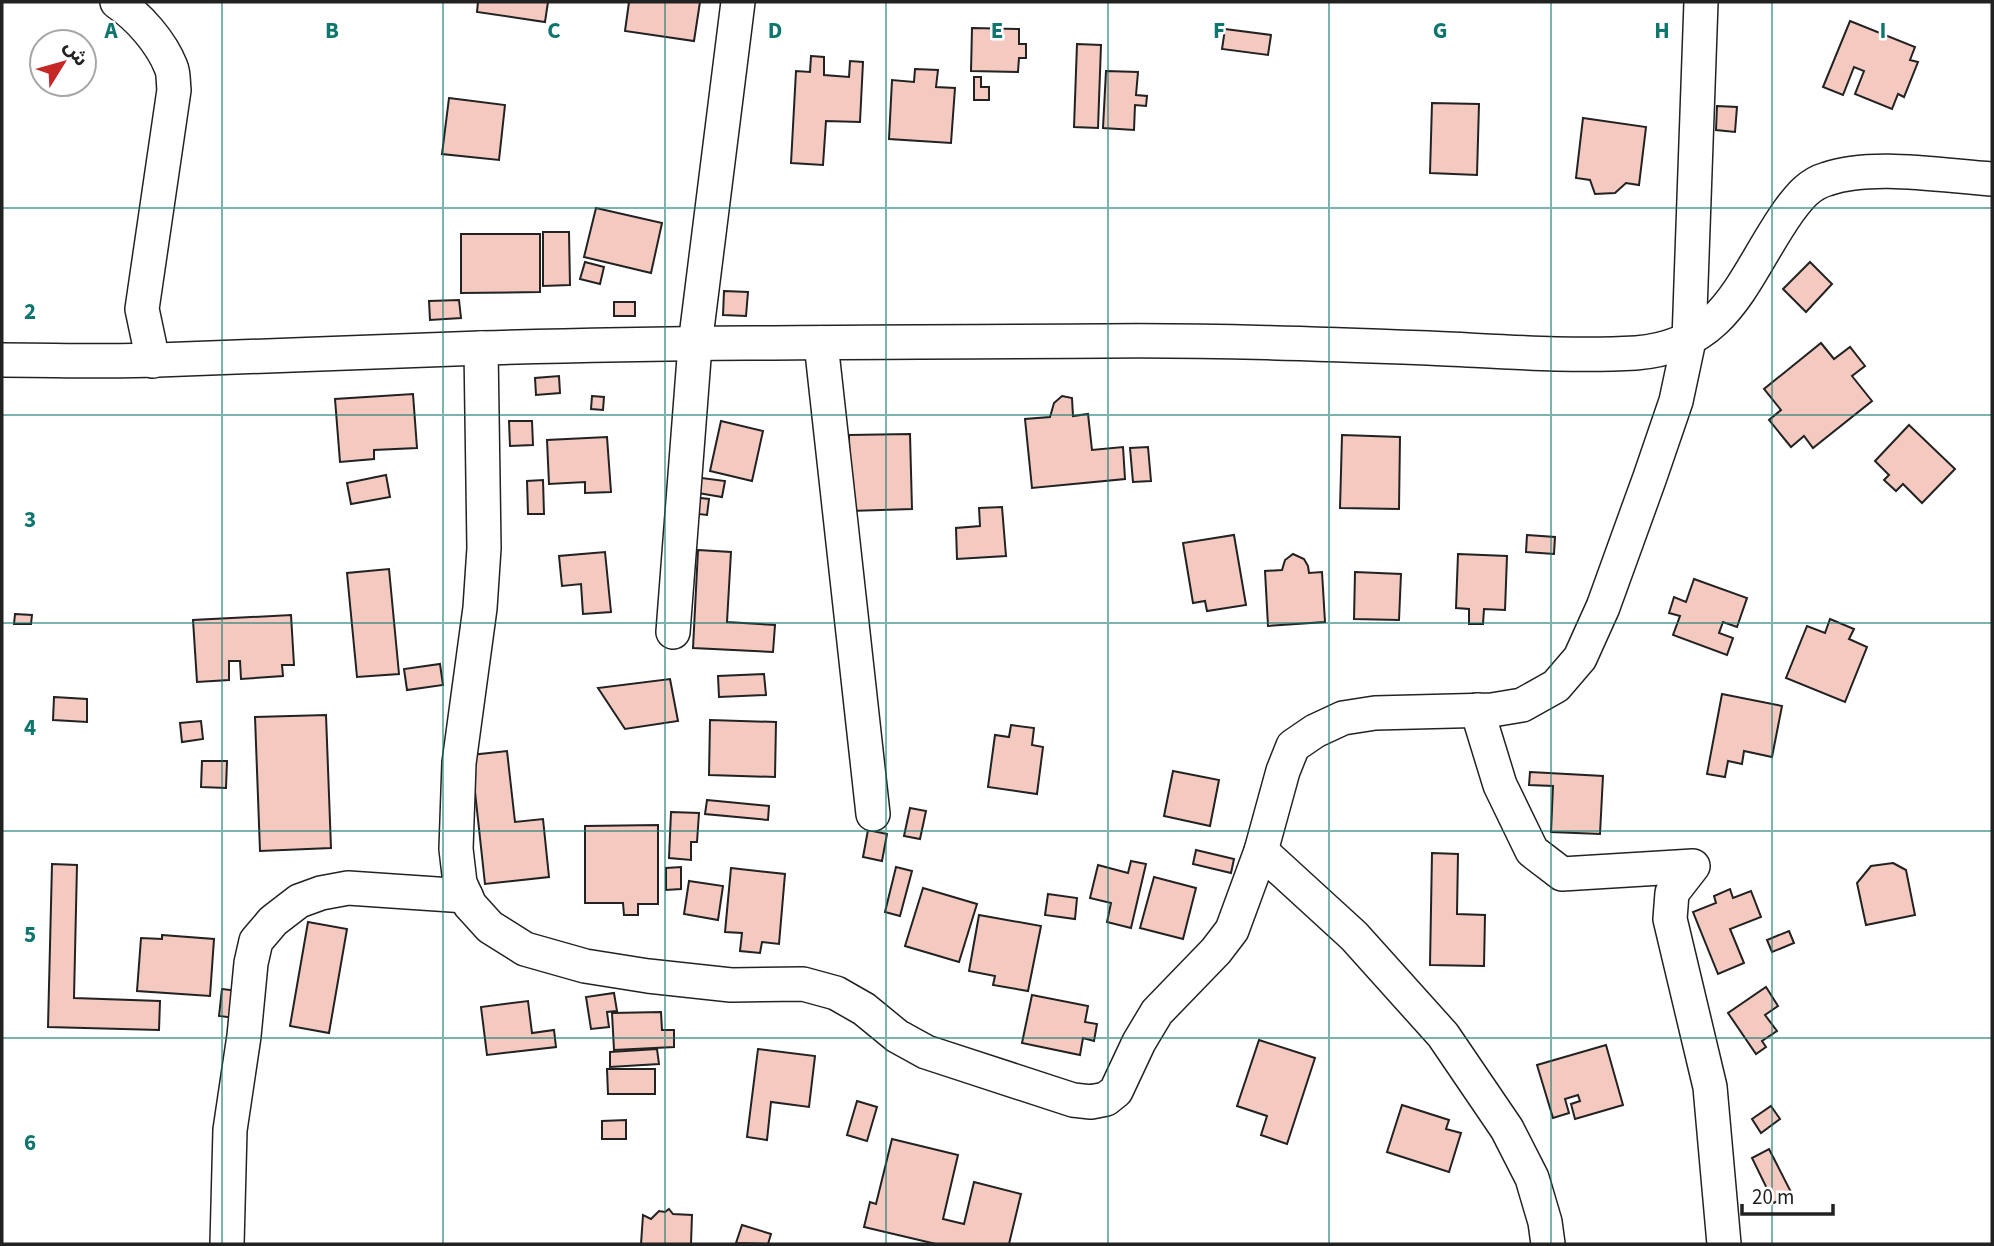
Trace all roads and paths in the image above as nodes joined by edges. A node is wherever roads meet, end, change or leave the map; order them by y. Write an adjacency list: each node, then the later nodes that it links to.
1 (117, 2): 10 (street)
2 (738, 2): 7 (street)
3 (1701, 2): 5 (street)
4 (1992, 179): 5 (street)
5 (1689, 340): 6 (street); 12 (street)
6 (821, 343): 7 (street); 13 (street)
7 (695, 345): 8 (street); 11 (street)
8 (481, 348): 10 (street); 15 (street)
9 (2, 360): 10 (street)
10 (153, 360)
11 (673, 632)
12 (1478, 710): 14 (street); 18 (street)
13 (873, 814)
14 (1261, 851): 15 (street); 17 (street)
15 (466, 895): 16 (street)
16 (227, 1244)
17 (1548, 1244)
18 (1724, 1244)

